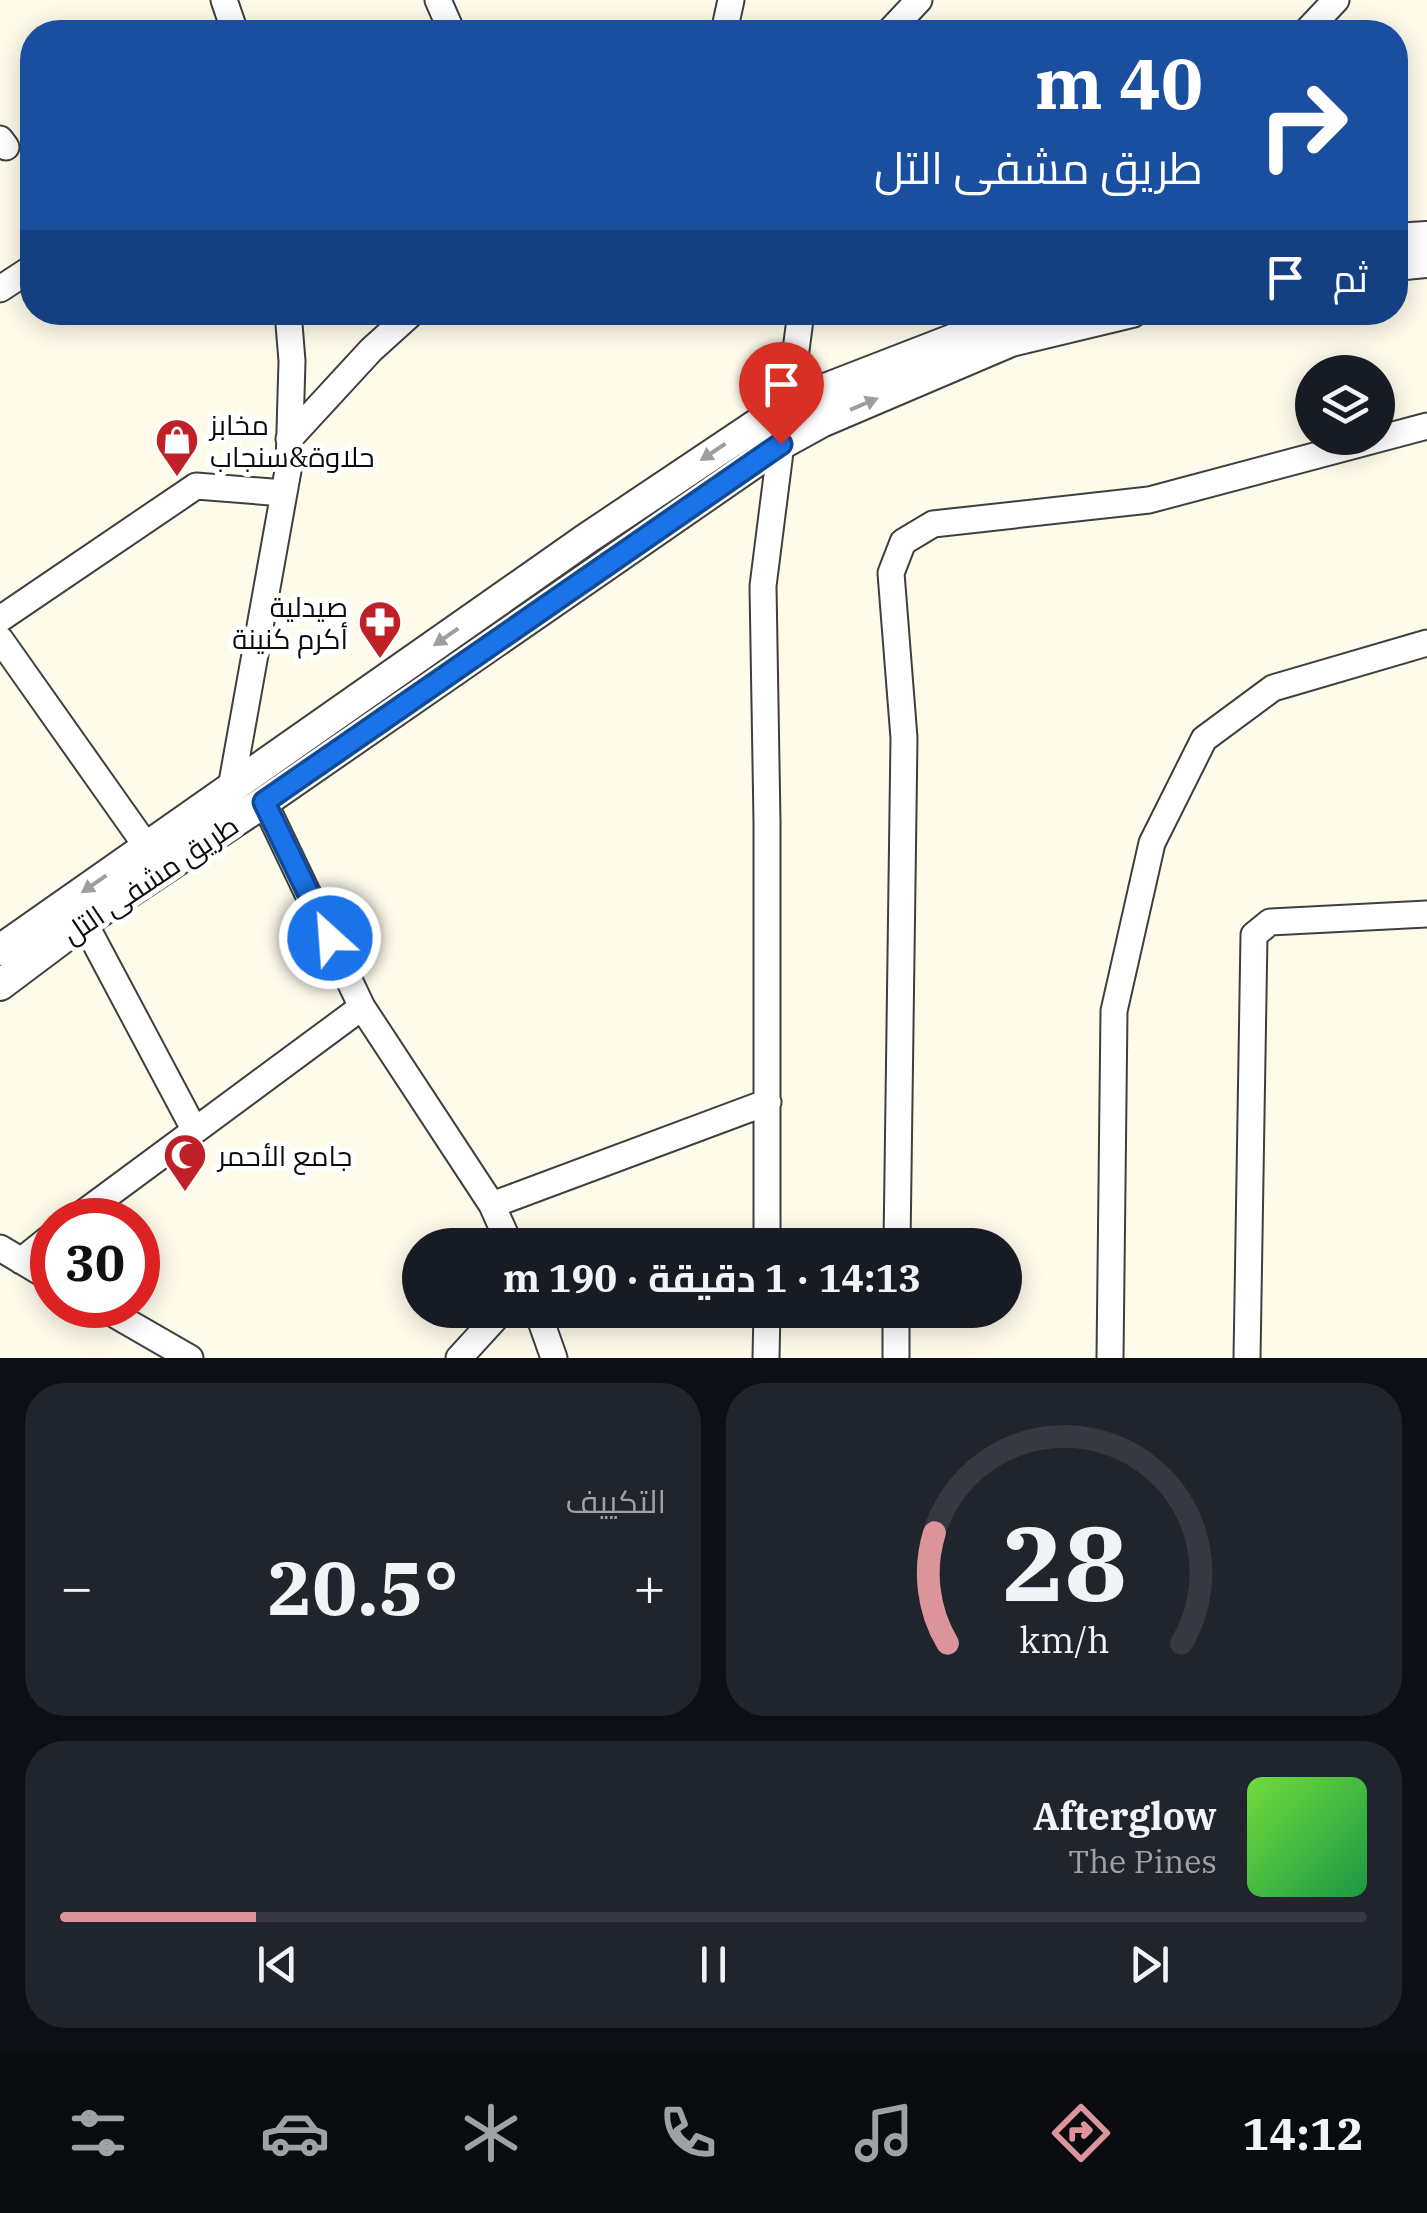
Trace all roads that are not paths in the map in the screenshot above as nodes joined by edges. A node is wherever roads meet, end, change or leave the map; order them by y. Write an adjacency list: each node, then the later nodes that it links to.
1 (919, 0): 3 (street)
2 (1336, 0): 4 (street)
3 (900, 20)
4 (1317, 20)
5 (289, 325): 12 (street)
6 (399, 325): 12 (street)
7 (799, 325): 10 (street)
8 (990, 325): 10 (street, طريق مشفى التل)
9 (1080, 325): 13 (street, طريق مشفى التل, one-way to 9)
10 (789, 403): 18 (street, طريق مشفى التل, one-way to 18)
11 (1427, 426): 32 (street)
12 (288, 439): 14 (street)
13 (781, 444): 19 (street, طريق مشفى التل); 26 (street)
14 (284, 493): 15 (street); 18 (street)
15 (0, 619)
16 (0, 640): 20 (street)
17 (1427, 643): 43 (street)
18 (230, 788): 20 (street, طريق مشفى التل)
19 (264, 802): 22 (street, طريق مشفى التل); 25 (street)
20 (148, 846): 23 (street, طريق مشفى التل, one-way to 23)
21 (1427, 914): 44 (street)
22 (84, 922): 24 (street, طريق مشفى التل); 27 (street)
23 (0, 950)
24 (0, 985)
25 (362, 1006): 27 (street); 29 (street)
26 (768, 1102): 29 (street); 31 (street)
27 (194, 1129): 28 (street)
28 (103, 1198)
29 (492, 1205): 30 (street)
30 (502, 1228)
31 (767, 1228)
32 (897, 1228)
33 (138, 1328): 38 (street)
34 (486, 1328): 39 (street)
35 (543, 1328): 40 (street)
36 (766, 1328): 41 (street)
37 (896, 1328): 42 (street)
38 (190, 1358)
39 (459, 1358)
40 (554, 1358)
41 (766, 1358)
42 (896, 1358)
43 (1110, 1358)
44 (1247, 1358)

